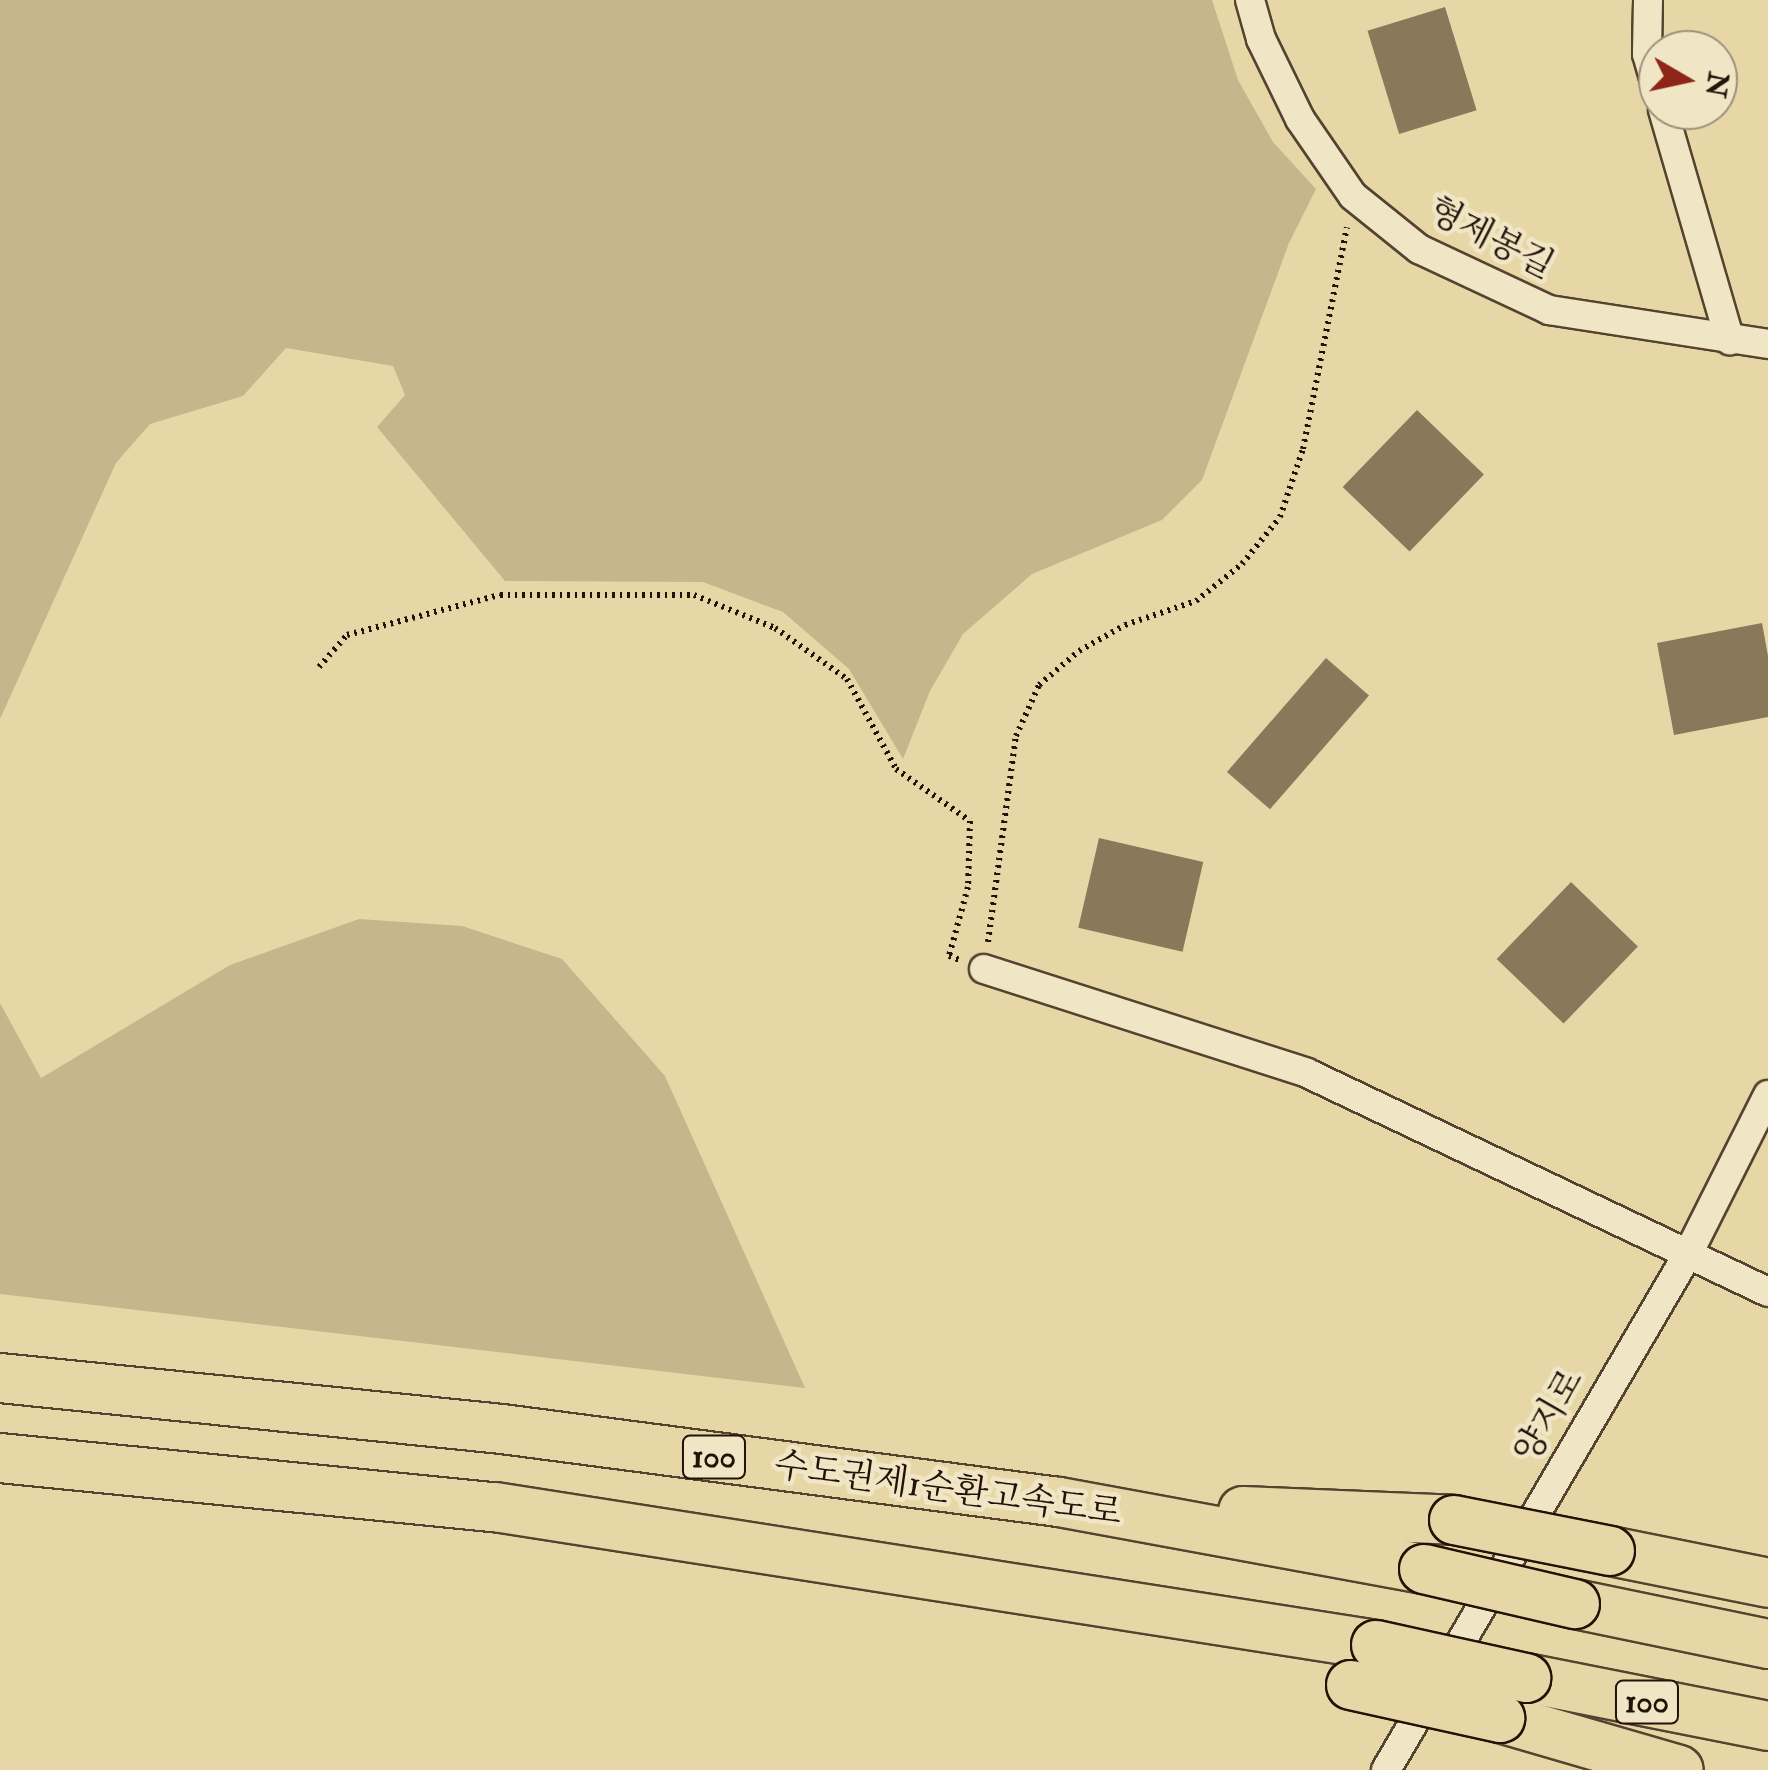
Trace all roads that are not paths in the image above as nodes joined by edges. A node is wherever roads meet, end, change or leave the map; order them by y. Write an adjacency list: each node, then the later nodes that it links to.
1 (1250, 0): 5 (street, 형제봉길)
2 (1648, 0): 3 (street)
3 (1647, 30)
4 (1669, 130): 5 (street)
5 (1730, 340): 6 (street, 형제봉길)
6 (1768, 344)
7 (984, 969): 9 (street)
8 (1768, 1095): 9 (street, 양지로)
9 (1688, 1254): 10 (street); 18 (street, 양지로)
10 (1768, 1292)
11 (0, 1378): 13 (highway, 수도권제1순환고속도로 / 100)
12 (0, 1458): 15 (highway, 100)
13 (1059, 1502): 14 (highway, bridge); 16 (highway, 수도권제1순환고속도로 / 100, bridge)
14 (1768, 1583)
15 (1220, 1618): 17 (highway, 100, bridge); 19 (highway, bridge)
16 (1768, 1644)
17 (1768, 1726)
18 (1386, 1770)
19 (1679, 1770)

